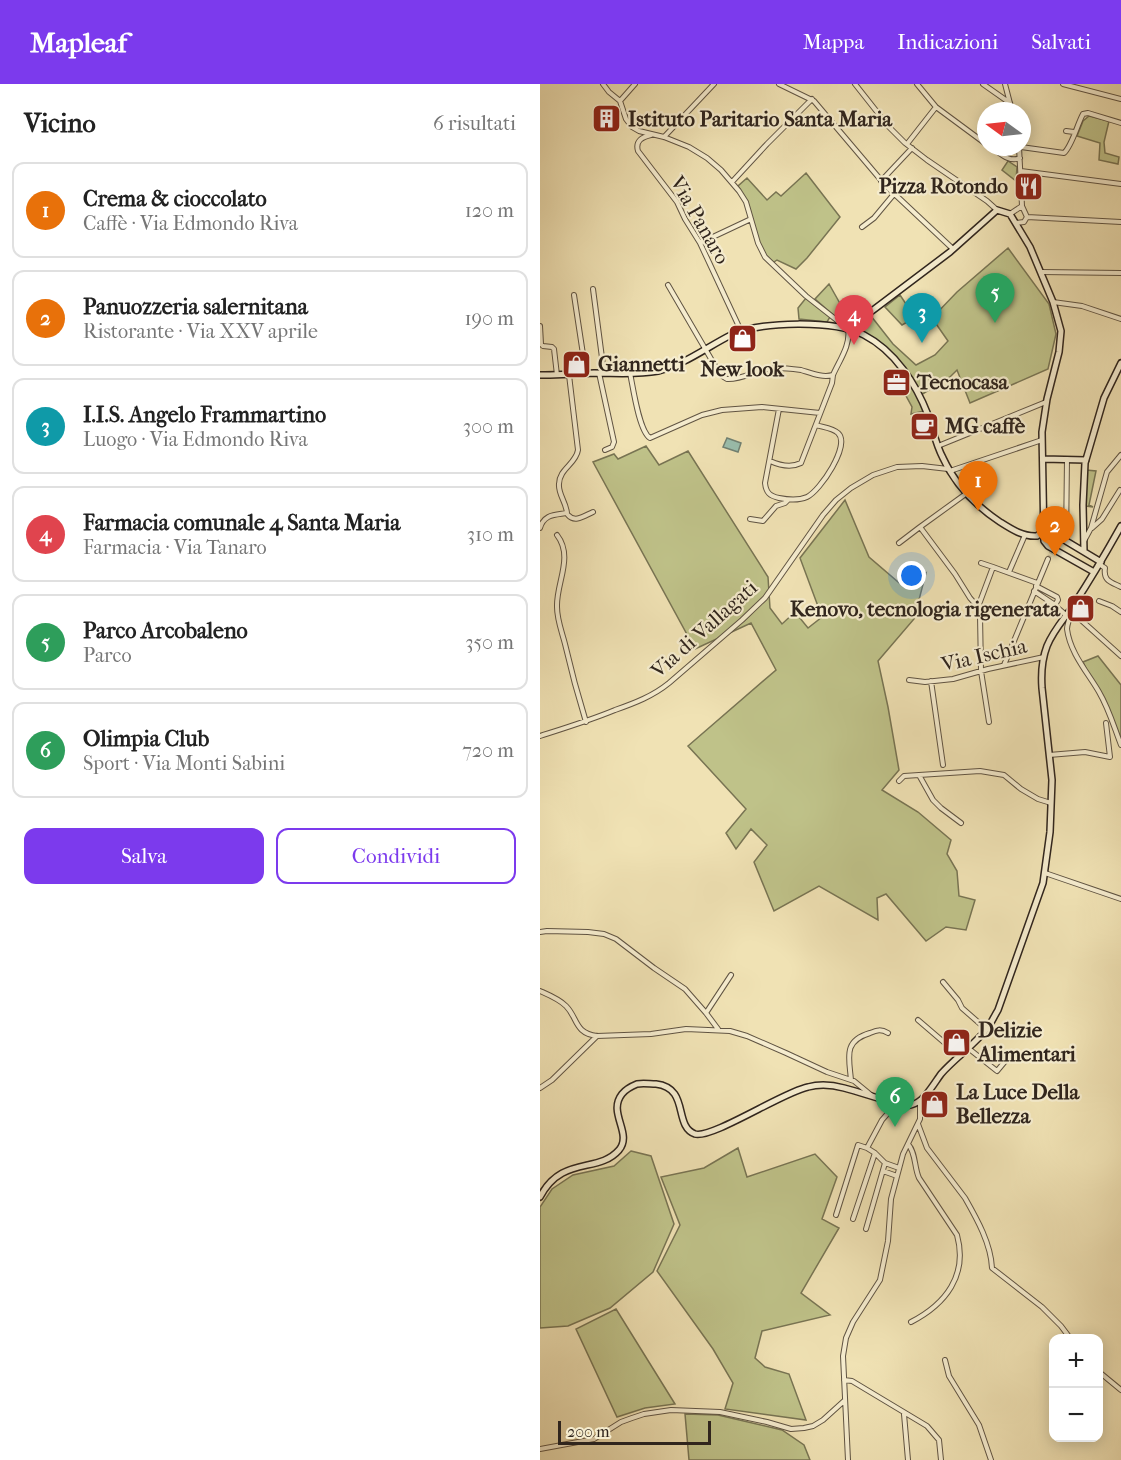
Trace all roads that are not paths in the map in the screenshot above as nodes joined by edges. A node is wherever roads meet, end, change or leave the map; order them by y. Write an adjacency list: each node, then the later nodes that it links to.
1 (603, 84): 13 (street)
2 (635, 84): 13 (street)
3 (714, 84): 21 (street)
4 (779, 84): 11 (street)
5 (855, 84): 23 (street)
6 (917, 84): 16 (street)
7 (983, 84): 14 (street)
8 (1005, 84): 15 (street)
9 (1063, 84): 10 (street)
10 (1079, 86): 12 (street)
11 (812, 99): 29 (street); 30 (street)
12 (1121, 99)
13 (620, 101): 20 (street)
14 (1007, 102)
15 (1010, 102)
16 (936, 107): 22 (street); 23 (street)
17 (1121, 123): 19 (street)
18 (1066, 131): 19 (street)
19 (1074, 132): 25 (street)
20 (652, 135): 21 (street); 41 (street, Via Panaro)
21 (663, 137): 30 (street)
22 (977, 137)
23 (907, 144): 24 (street)
24 (912, 148): 29 (street); 34 (street)
25 (1031, 148)
26 (1004, 156): 27 (street)
27 (1020, 158): 28 (street)
28 (1021, 171): 31 (street); 33 (street)
29 (881, 181): 32 (street)
30 (732, 182): 37 (street)
31 (1121, 184)
32 (894, 194): 40 (street); 42 (street)
33 (1022, 206): 35 (street); 36 (street)
34 (997, 210): 35 (main road); 42 (main road)
35 (1010, 214): 39 (main road)
36 (1027, 217): 38 (street); 39 (street)
37 (751, 219): 41 (street); 51 (street)
38 (1121, 222)
39 (1016, 223): 43 (main road)
40 (862, 227)
41 (700, 243): 52 (street, Via Panaro)
42 (953, 249): 51 (main road)
43 (1040, 272): 44 (street); 48 (main road)
44 (1121, 273)
45 (668, 285): 53 (street)
46 (593, 289): 56 (street)
47 (574, 295): 58 (street)
48 (1053, 302): 49 (street); 63 (main road)
49 (1121, 319)
50 (540, 326): 60 (street)
51 (848, 329): 52 (main road); 62 (street); 68 (main road)
52 (741, 331): 53 (main road)
53 (706, 349): 57 (main road); 62 (street)
54 (1121, 363): 55 (main road)
55 (1119, 370): 73 (main road)
56 (602, 373): 57 (main road); 58 (main road); 69 (street)
57 (630, 373): 64 (street)
58 (586, 374): 61 (main road)
59 (540, 375): 60 (main road)
60 (557, 375): 61 (main road)
61 (569, 375): 80 (street)
62 (832, 375): 65 (street)
63 (1047, 402): 67 (main road); 68 (street)
64 (779, 409): 65 (street); 74 (street)
65 (820, 413): 66 (street)
66 (816, 425): 74 (street); 78 (street)
67 (1042, 440): 71 (main road); 75 (street)
68 (938, 446): 75 (main road)
69 (605, 450)
70 (1121, 455): 86 (street)
71 (1043, 459): 72 (main road); 87 (main road)
72 (1067, 459): 73 (main road); 90 (street)
73 (1086, 460): 91 (main road)
74 (770, 461): 78 (street)
75 (949, 470): 77 (main road); 112 (street, Via di Vallagati)
76 (1120, 490): 86 (street)
77 (967, 493): 84 (street); 89 (main road)
78 (789, 499): 81 (street)
79 (593, 512): 80 (street)
80 (567, 514): 82 (street); 85 (street)
81 (750, 519)
82 (569, 522)
83 (1121, 526): 96 (main road)
84 (920, 527): 92 (street); 103 (street)
85 (540, 528)
86 (1091, 528): 91 (street)
87 (1044, 530): 89 (main road); 90 (main road); 99 (main road)
88 (557, 535): 112 (street)
89 (1025, 535): 98 (street)
90 (1066, 541): 93 (main road)
91 (1084, 542): 93 (main road)
92 (899, 543)
93 (1084, 551): 96 (main road)
94 (1048, 559): 100 (street)
95 (981, 563): 97 (street)
96 (1100, 563): 99 (main road); 101 (street)
97 (993, 567): 98 (street); 103 (street)
98 (1009, 572): 100 (street)
99 (1094, 572): 105 (main road)
100 (1036, 587): 105 (street); 108 (street)
101 (1121, 587)
102 (1099, 601): 104 (street)
103 (978, 607): 109 (street)
104 (1121, 612)
105 (1069, 613): 106 (street); 107 (main road); 116 (street)
106 (1121, 656)
107 (1044, 657): 108 (street, Via Ischia); 117 (main road)
108 (1003, 666): 109 (street, Via Ischia)
109 (981, 671): 111 (street, Via Ischia); 113 (street)
110 (909, 680): 111 (street, Via Ischia)
111 (932, 681): 118 (street, Via Ischia)
112 (586, 722): 115 (street, Via di Vallagati)
113 (989, 722)
114 (1106, 723): 117 (street)
115 (540, 736)
116 (1121, 745)
117 (1049, 755): 121 (main road)
118 (943, 765)
119 (919, 775): 120 (street); 121 (street); 122 (street)
120 (899, 781)
121 (1051, 803): 123 (main road)
122 (961, 823)
123 (1044, 873): 124 (street); 132 (main road)
124 (1121, 899)
125 (540, 932): 129 (street)
126 (731, 975): 129 (street)
127 (943, 982): 132 (street)
128 (540, 991): 134 (street)
129 (706, 1013): 131 (street)
130 (918, 1020): 137 (street)
131 (718, 1029): 134 (street); 138 (street)
132 (986, 1029): 135 (main road)
133 (888, 1033): 138 (street)
134 (597, 1036): 139 (street)
135 (968, 1048): 136 (street); 137 (main road)
136 (1012, 1053)
137 (960, 1056): 141 (main road)
138 (851, 1080): 140 (street)
139 (540, 1088)
140 (874, 1098): 142 (main road); 151 (main road)
141 (920, 1102): 142 (main road); 143 (street)
142 (897, 1104): 145 (street)
143 (917, 1124): 144 (street); 156 (street)
144 (908, 1144): 148 (street); 155 (street)
145 (867, 1148): 146 (street); 152 (street)
146 (875, 1154): 147 (street); 153 (street)
147 (885, 1163): 148 (street); 149 (street)
148 (899, 1168): 150 (street)
149 (883, 1171): 150 (street); 154 (street)
150 (897, 1176): 159 (street)
151 (540, 1197)
152 (836, 1215)
153 (853, 1219)
154 (866, 1229)
155 (911, 1322)
156 (1067, 1334)
157 (945, 1360): 167 (street)
158 (1103, 1375): 160 (street)
159 (844, 1380): 161 (street); 162 (street)
160 (1121, 1390)
161 (845, 1400): 163 (street); 164 (street)
162 (904, 1413): 165 (street); 166 (street)
163 (540, 1449)
164 (848, 1460)
165 (908, 1460)
166 (941, 1460)
167 (992, 1460)

